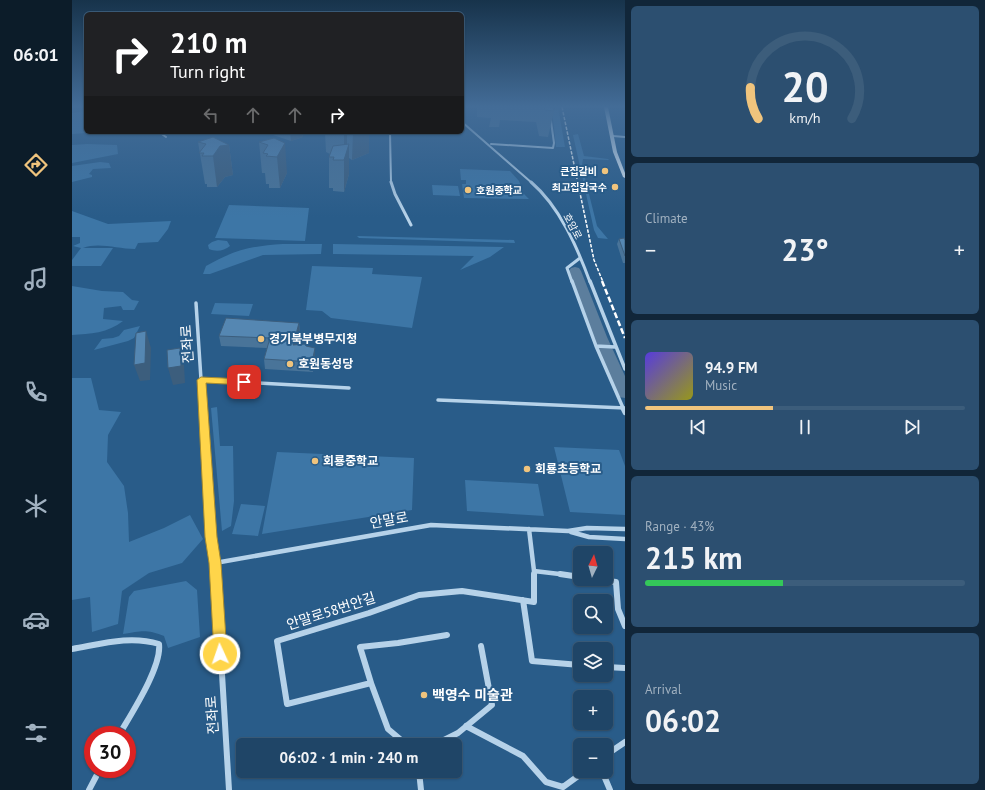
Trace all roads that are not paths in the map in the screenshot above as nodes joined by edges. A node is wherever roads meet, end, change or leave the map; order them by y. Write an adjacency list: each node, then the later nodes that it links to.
1 (390, 144): 6 (street)
2 (490, 144): 3 (street); 7 (street, 호암로)
3 (554, 144)
4 (614, 144): 5 (main road)
5 (625, 177)
6 (411, 225)
7 (580, 258): 9 (street); 10 (street, 호암로)
8 (196, 303): 12 (street, 전좌로)
9 (596, 346): 10 (street); 15 (street)
10 (615, 347): 11 (street, 호암로)
11 (625, 369)
12 (201, 380): 13 (street); 21 (street, 전좌로)
13 (349, 388)
14 (438, 400): 15 (street)
15 (624, 408): 16 (street)
16 (625, 413)
17 (529, 529): 19 (street, 안말로); 21 (street, 안말로); 22 (street)
18 (625, 529): 19 (street, 안말로)
19 (568, 531): 20 (street, 안말로)
20 (625, 539)
21 (215, 563): 45 (street, 전좌로)
22 (534, 571): 23 (street); 25 (street)
23 (573, 576)
24 (613, 582): 26 (street)
25 (523, 600): 30 (street); 33 (street, 안말로58번안길)
26 (625, 626)
27 (447, 635): 33 (street)
28 (481, 646): 35 (street)
29 (72, 649): 34 (street)
30 (573, 664)
31 (613, 667): 32 (street)
32 (625, 668)
33 (371, 683): 36 (street)
34 (124, 726)
35 (466, 726): 37 (street); 42 (street)
36 (399, 738)
37 (448, 738)
38 (625, 742): 39 (street)
39 (613, 750)
40 (95, 778): 44 (street)
41 (420, 778): 46 (street)
42 (575, 778)
43 (605, 778): 47 (street)
44 (89, 790)
45 (229, 790)
46 (421, 790)
47 (610, 790)

